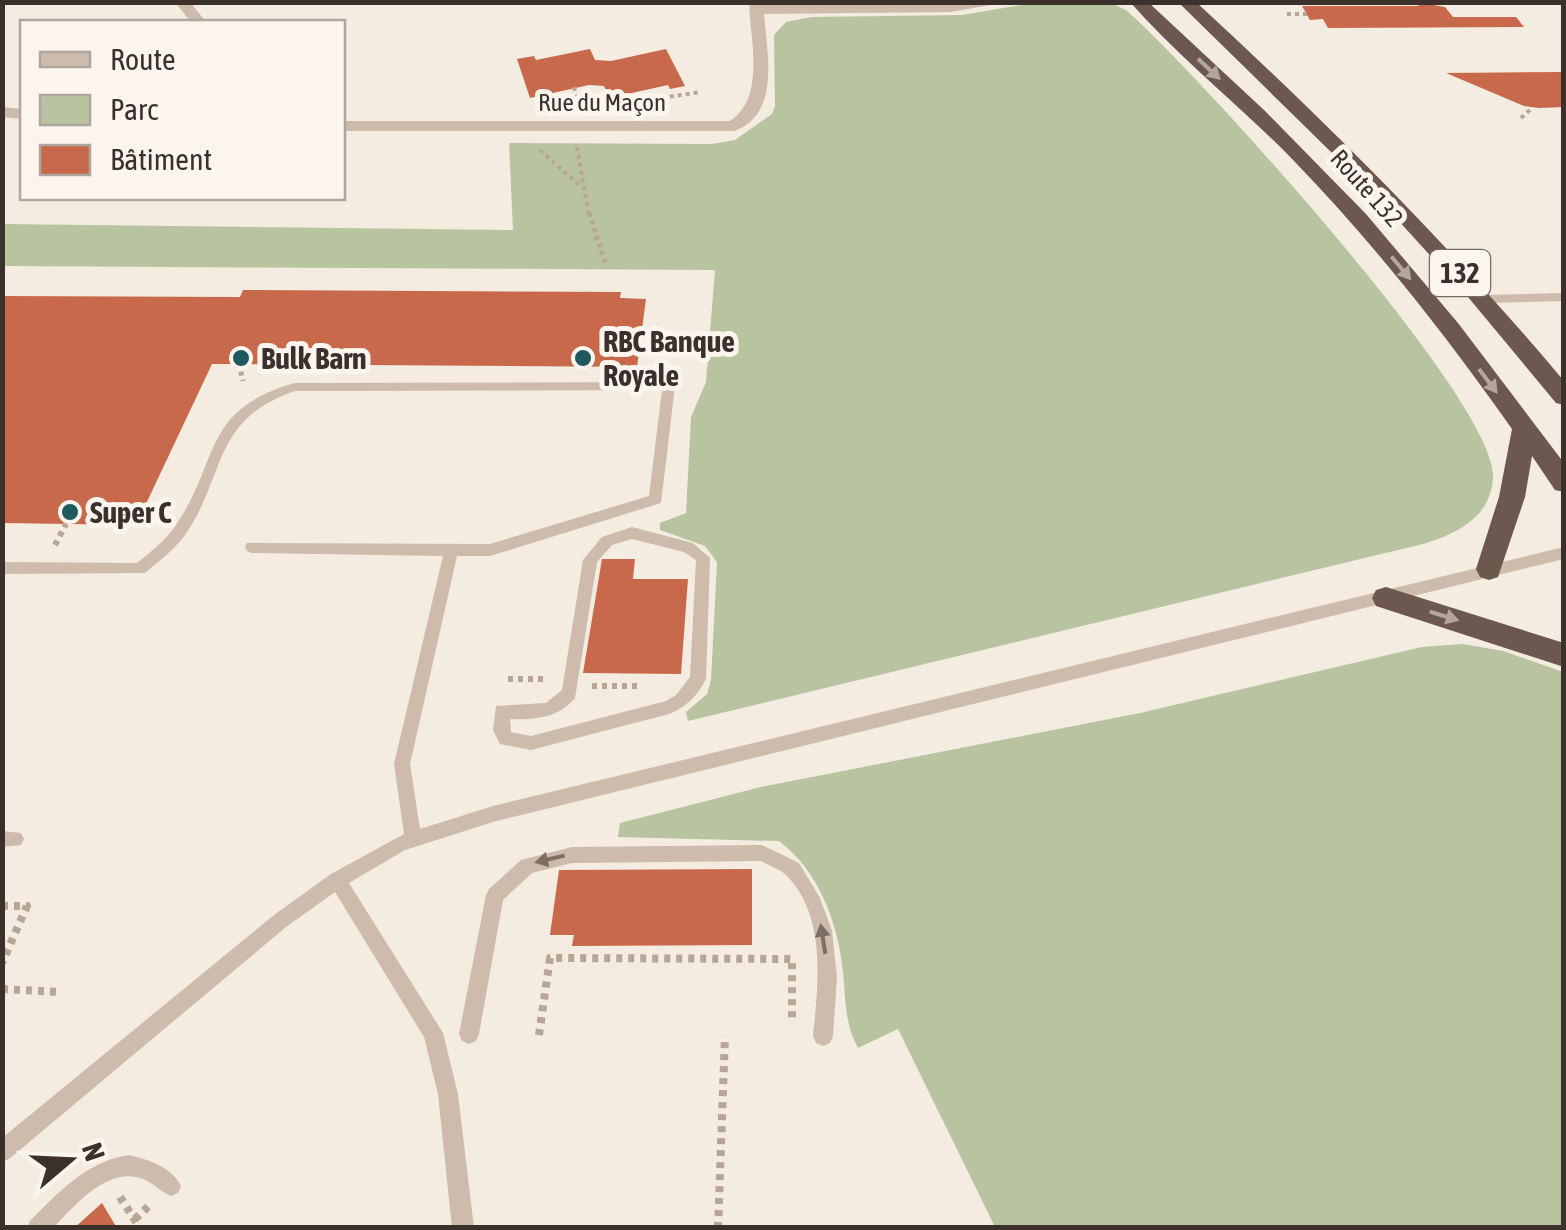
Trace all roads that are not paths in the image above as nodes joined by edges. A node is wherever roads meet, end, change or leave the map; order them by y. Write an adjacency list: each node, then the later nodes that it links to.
1 (1000, 2): 4 (street, Rue du Maçon)
2 (1138, 2): 9 (highway, Route 132 / 132, one-way to 9)
3 (1186, 2): 7 (highway, Route 132 / 132)
4 (756, 6): 5 (street, Rue du Maçon)
5 (345, 126)
6 (1564, 296): 7 (lane)
7 (1483, 299): 8 (highway, Route 132 / 132)
8 (1564, 397)
9 (1524, 429): 10 (highway, Route 132 / 132); 15 (highway)
10 (1564, 483)
11 (252, 547): 12 (lane)
12 (451, 550): 14 (lane); 19 (lane)
13 (1564, 553): 15 (lane)
14 (2, 568)
15 (1489, 569): 16 (lane)
16 (1386, 598): 17 (highway, one-way to 17); 19 (lane)
17 (1564, 654)
18 (502, 711): 18 (lane)
19 (413, 839): 20 (lane)
20 (337, 880): 23 (lane); 26 (lane)
21 (469, 1034): 22 (lane, one-way to 21)
22 (822, 1036)
23 (2, 1152)
24 (171, 1186): 25 (lane)
25 (38, 1228)
26 (463, 1228)

